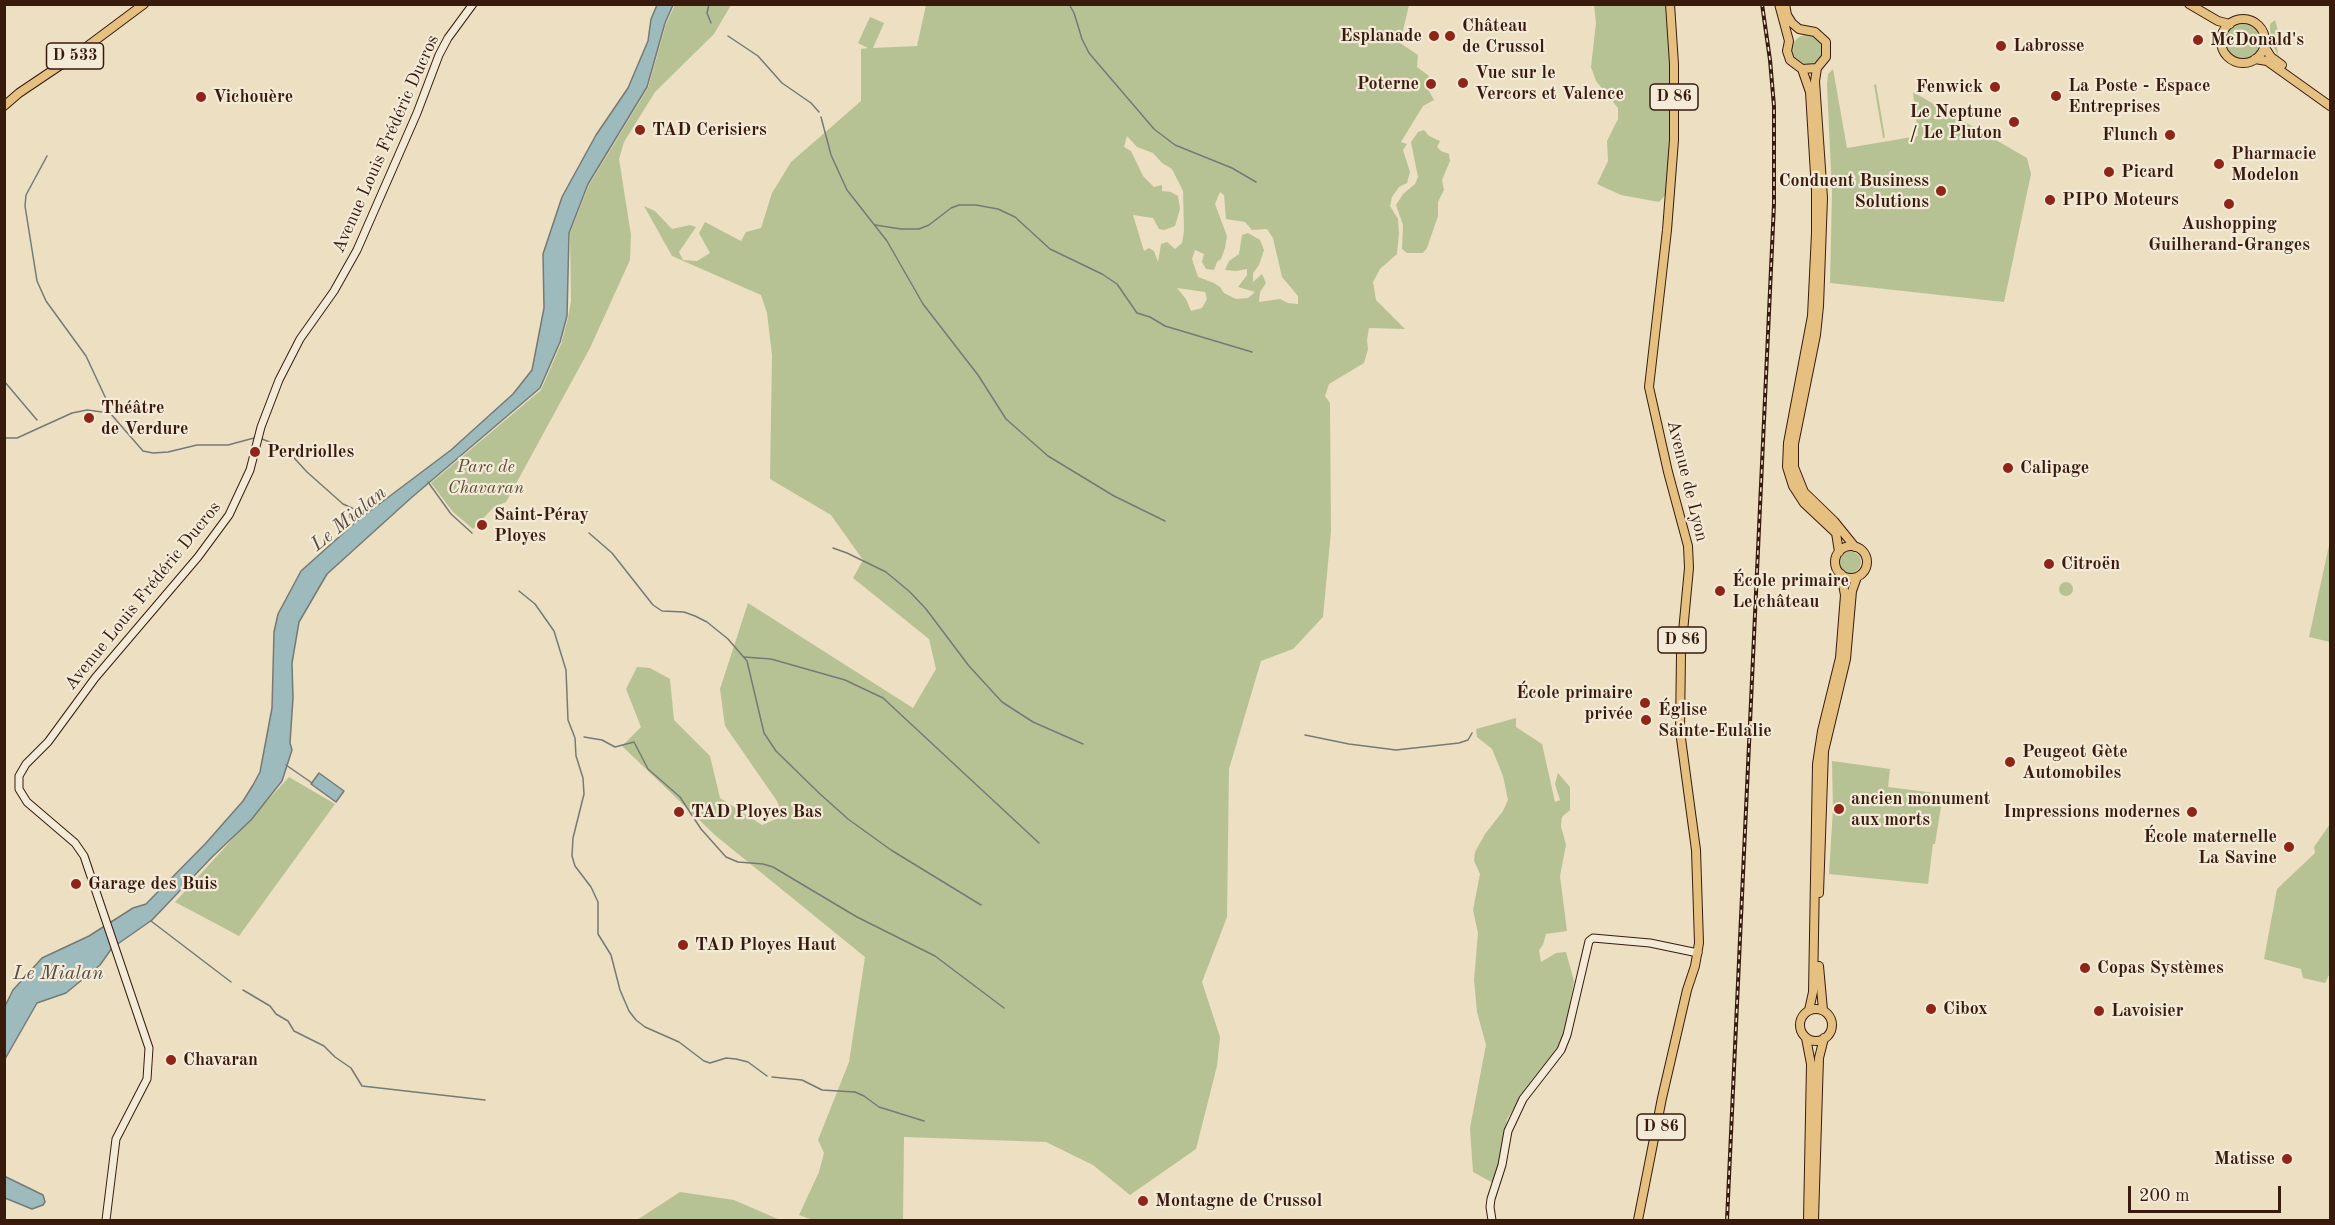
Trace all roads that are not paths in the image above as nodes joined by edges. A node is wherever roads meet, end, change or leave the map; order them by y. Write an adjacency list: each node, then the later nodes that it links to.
1 (144, 4): 16 (main road, D 533)
2 (473, 4): 26 (main road, Avenue Louis Frédéric Ducros)
3 (1670, 4): 21 (main road, Avenue de Lyon / D 86)
4 (1779, 4): 10 (main road)
5 (1785, 4): 8 (main road)
6 (2189, 5): 7 (main road); 9 (main road)
7 (2229, 24): 9 (main road); 11 (main road)
8 (1804, 30): 10 (main road); 13 (main road)
9 (2222, 35): 12 (main road)
10 (1789, 41): 14 (main road)
11 (2264, 46): 12 (main road); 15 (main road)
12 (2255, 59): 15 (main road)
13 (1817, 68): 14 (main road); 17 (main road)
14 (1802, 69): 18 (main road)
15 (2331, 104)
16 (4, 106)
17 (1855, 547): 18 (main road); 20 (main road)
18 (1839, 552): 19 (main road)
19 (1841, 574): 20 (main road); 22 (main road)
20 (1857, 577): 23 (main road)
21 (1698, 953): 27 (main road); 28 (main road, D 86)
22 (1809, 1010): 23 (main road); 24 (main road)
23 (1823, 1010): 25 (main road)
24 (1806, 1038): 25 (main road); 29 (main road)
25 (1824, 1038): 30 (main road)
26 (106, 1221)
27 (1492, 1221)
28 (1638, 1221)
29 (1808, 1221)
30 (1814, 1221)

